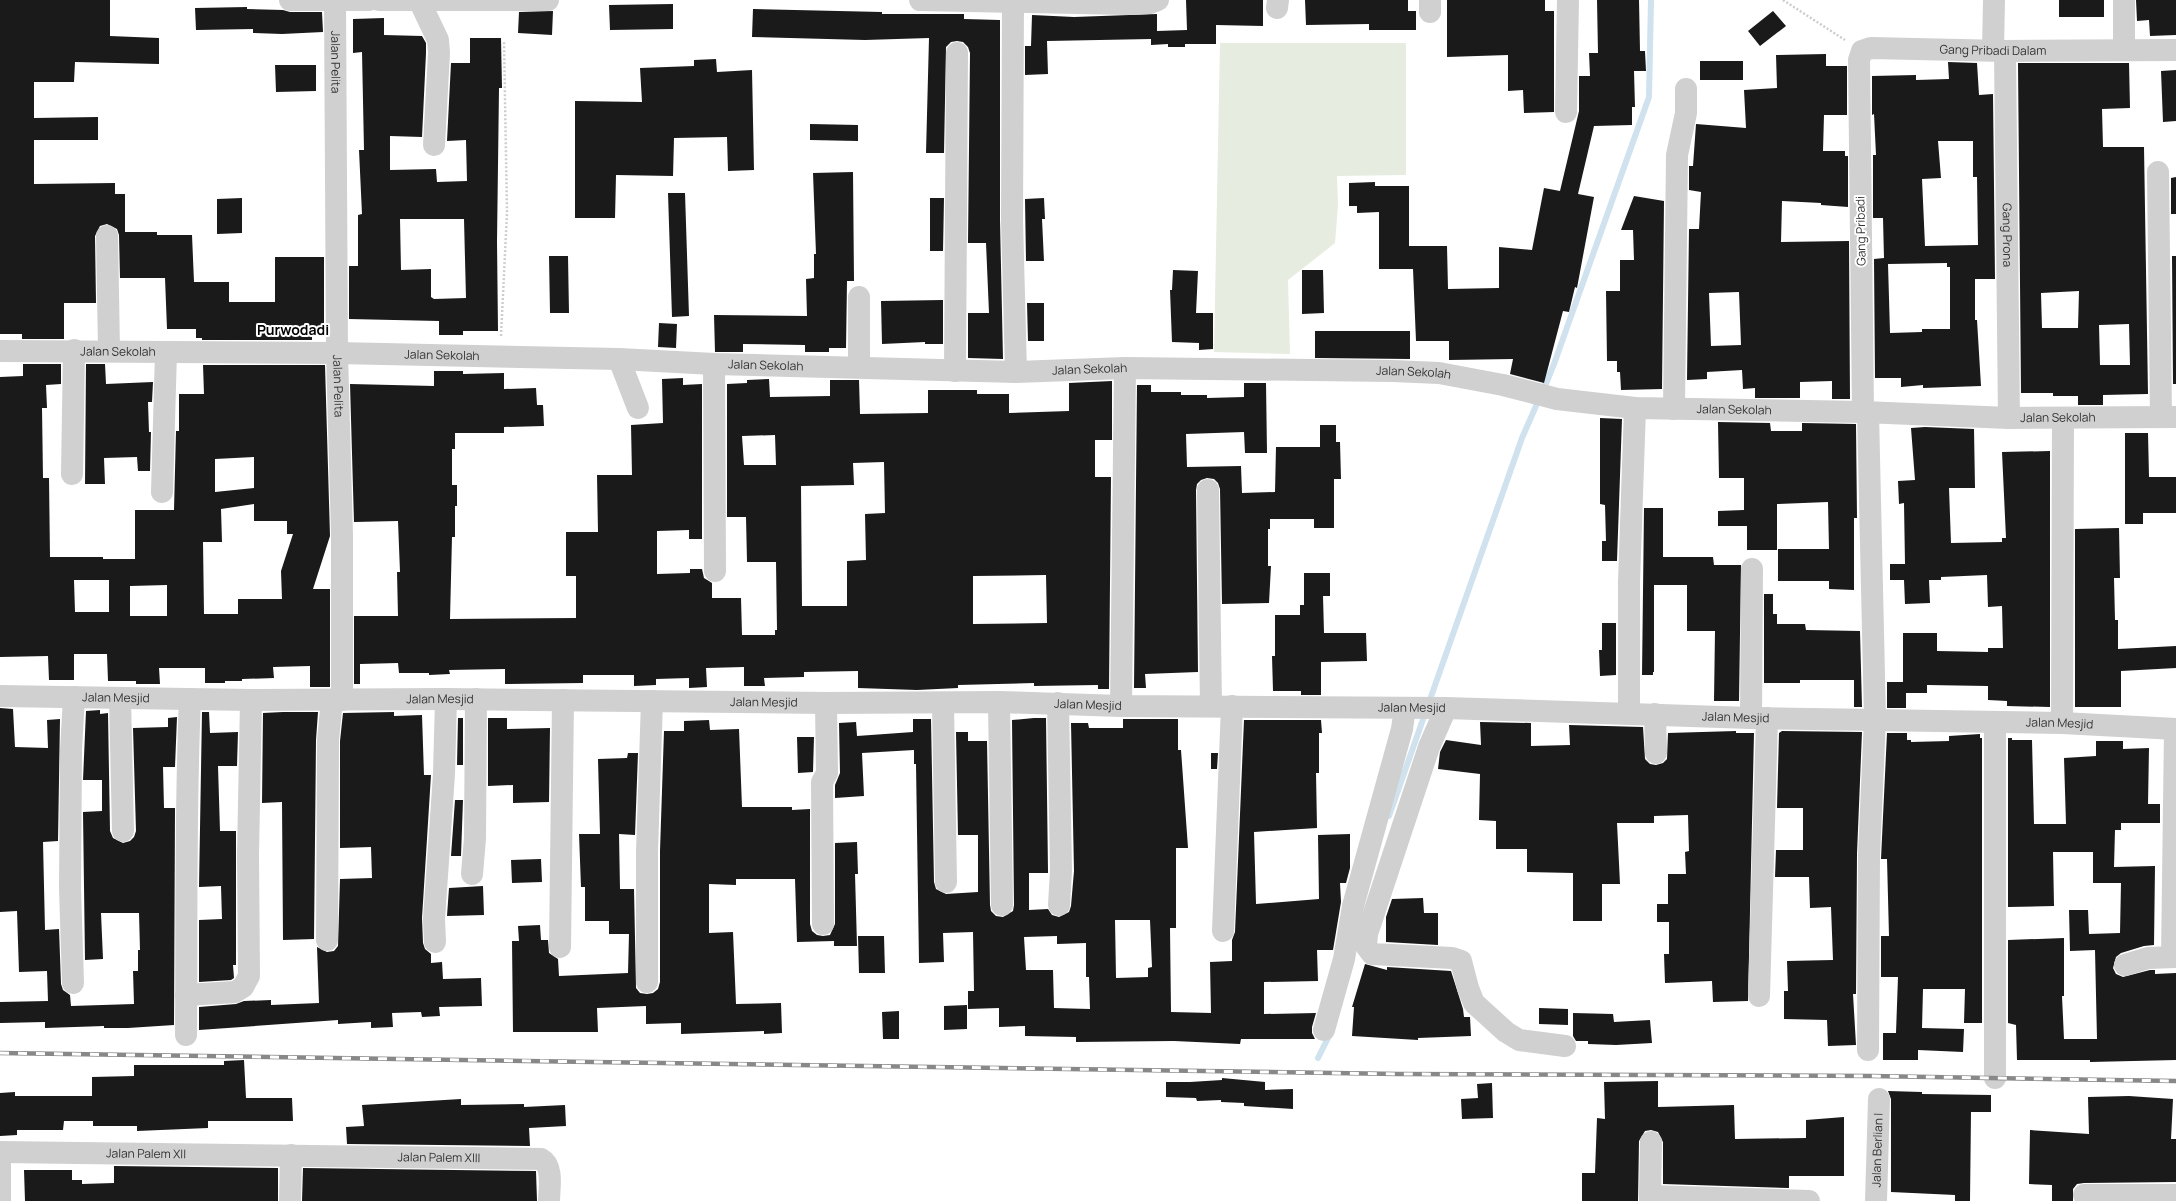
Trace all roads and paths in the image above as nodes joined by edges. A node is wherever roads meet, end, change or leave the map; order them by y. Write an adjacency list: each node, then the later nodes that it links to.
1 (290, 0): 12 (street)
2 (369, 0): 12 (street)
3 (379, 0): 4 (street)
4 (420, 0): 5 (street); 22 (street)
5 (548, 0)
6 (920, 0): 13 (street)
7 (1158, 0): 13 (street)
8 (1568, 0): 21 (street)
9 (1784, 0): 17 (path)
10 (1994, 0): 18 (street, Gang Prona)
11 (2124, 0): 15 (street)
12 (335, 1): 30 (street, Jalan Pelita)
13 (1013, 2): 37 (street)
14 (504, 41): 31 (path)
15 (2124, 49): 16 (street, Gang Pribadi Dalam); 18 (street, Gang Pribadi Dalam)
16 (2176, 50)
17 (1862, 51): 18 (street, Gang Pribadi Dalam); 41 (street, Gang Pribadi)
18 (1999, 51): 43 (street, Gang Prona)
19 (957, 53): 36 (street)
20 (1686, 89): 40 (street)
21 (1566, 112)
22 (434, 145)
23 (2158, 172): 42 (street)
24 (107, 236): 27 (street)
25 (859, 297): 34 (street)
26 (74, 350): 27 (street, Jalan Sekolah); 28 (street, Jalan Sekolah); 45 (street)
27 (109, 350): 29 (street, Jalan Sekolah)
28 (0, 351)
29 (166, 352): 30 (street, Jalan Sekolah); 47 (street)
30 (337, 353): 31 (street, Jalan Sekolah); 57 (street, Jalan Pelita)
31 (501, 357): 32 (street, Jalan Sekolah)
32 (619, 358): 33 (street, Jalan Sekolah); 38 (street)
33 (714, 364): 34 (street, Jalan Sekolah); 49 (street)
34 (859, 367): 36 (street, Jalan Sekolah)
35 (1125, 368): 37 (street, Jalan Sekolah); 39 (street, Jalan Sekolah); 64 (street)
36 (955, 371): 37 (street, Jalan Sekolah)
37 (1016, 372)
38 (638, 408)
39 (1635, 408): 40 (street, Jalan Sekolah); 69 (street)
40 (1674, 409): 41 (street, Jalan Sekolah)
41 (1865, 413): 43 (street, Jalan Sekolah); 72 (street, Gang Pribadi)
42 (2169, 417): 44 (street, Jalan Sekolah)
43 (2009, 418): 44 (street, Jalan Sekolah)
44 (2063, 419): 74 (street)
45 (72, 474)
46 (1208, 490): 65 (street)
47 (162, 492)
48 (1752, 569): 71 (street)
49 (716, 571)
50 (0, 696): 51 (street, Jalan Mesjid)
51 (74, 697): 52 (street, Jalan Mesjid); 89 (street)
52 (120, 698): 53 (street, Jalan Mesjid); 77 (street)
53 (190, 699): 56 (street, Jalan Mesjid); 91 (street)
54 (446, 699): 55 (street, Jalan Mesjid); 57 (street, Jalan Mesjid); 85 (street)
55 (476, 699): 58 (street, Jalan Mesjid); 78 (street)
56 (251, 700): 57 (street, Jalan Mesjid); 91 (street)
57 (337, 700): 84 (street, Jalan Pelita)
58 (563, 700): 59 (street, Jalan Mesjid); 86 (street)
59 (652, 701): 61 (street, Jalan Mesjid); 90 (street)
60 (999, 702): 62 (street, Jalan Mesjid); 63 (street, Jalan Mesjid); 80 (street)
61 (826, 703): 62 (street, Jalan Mesjid); 82 (street)
62 (943, 703): 79 (street)
63 (1058, 703): 64 (street, Jalan Mesjid); 81 (street)
64 (1121, 706): 65 (street, Jalan Mesjid)
65 (1211, 706): 66 (street, Jalan Mesjid)
66 (1232, 706): 67 (street, Jalan Mesjid); 83 (street)
67 (1410, 708): 68 (street, Jalan Mesjid); 93 (street)
68 (1441, 708): 69 (street, Jalan Mesjid); 95 (street)
69 (1629, 713): 70 (street, Jalan Mesjid)
70 (1655, 714): 71 (street, Jalan Mesjid); 76 (street)
71 (1759, 718): 72 (street, Jalan Mesjid); 92 (street)
72 (1875, 719): 73 (street, Jalan Mesjid); 96 (street, Gang Pribadi)
73 (1995, 722): 74 (street, Jalan Mesjid); 97 (street)
74 (2062, 723): 75 (street, Jalan Mesjid)
75 (2175, 729): 87 (street)
76 (1656, 753)
77 (123, 831)
78 (472, 874)
79 (946, 882)
80 (1002, 905)
81 (1059, 905)
82 (823, 924)
83 (1223, 931)
84 (327, 940)
85 (435, 942)
86 (560, 947)
87 (2174, 957): 88 (street)
88 (2125, 965)
89 (74, 982)
90 (647, 982)
91 (186, 995): 94 (street)
92 (1759, 996)
93 (1324, 1030)
94 (186, 1035)
95 (1564, 1046)
96 (1868, 1050)
97 (1995, 1078)
98 (1879, 1099): 110 (street, Jalan Berlian I)
99 (1651, 1142): 104 (street)
100 (0, 1152): 101 (street, Jalan Palem XII); 106 (street)
101 (291, 1155): 107 (street); 108 (street, Jalan Palem XIII)
102 (2176, 1195): 103 (street)
103 (2084, 1196)
104 (1650, 1199): 105 (street)
105 (1727, 1200): 109 (street)
106 (0, 1201)
107 (290, 1201)
108 (549, 1201)
109 (1809, 1201)
110 (1876, 1201)

